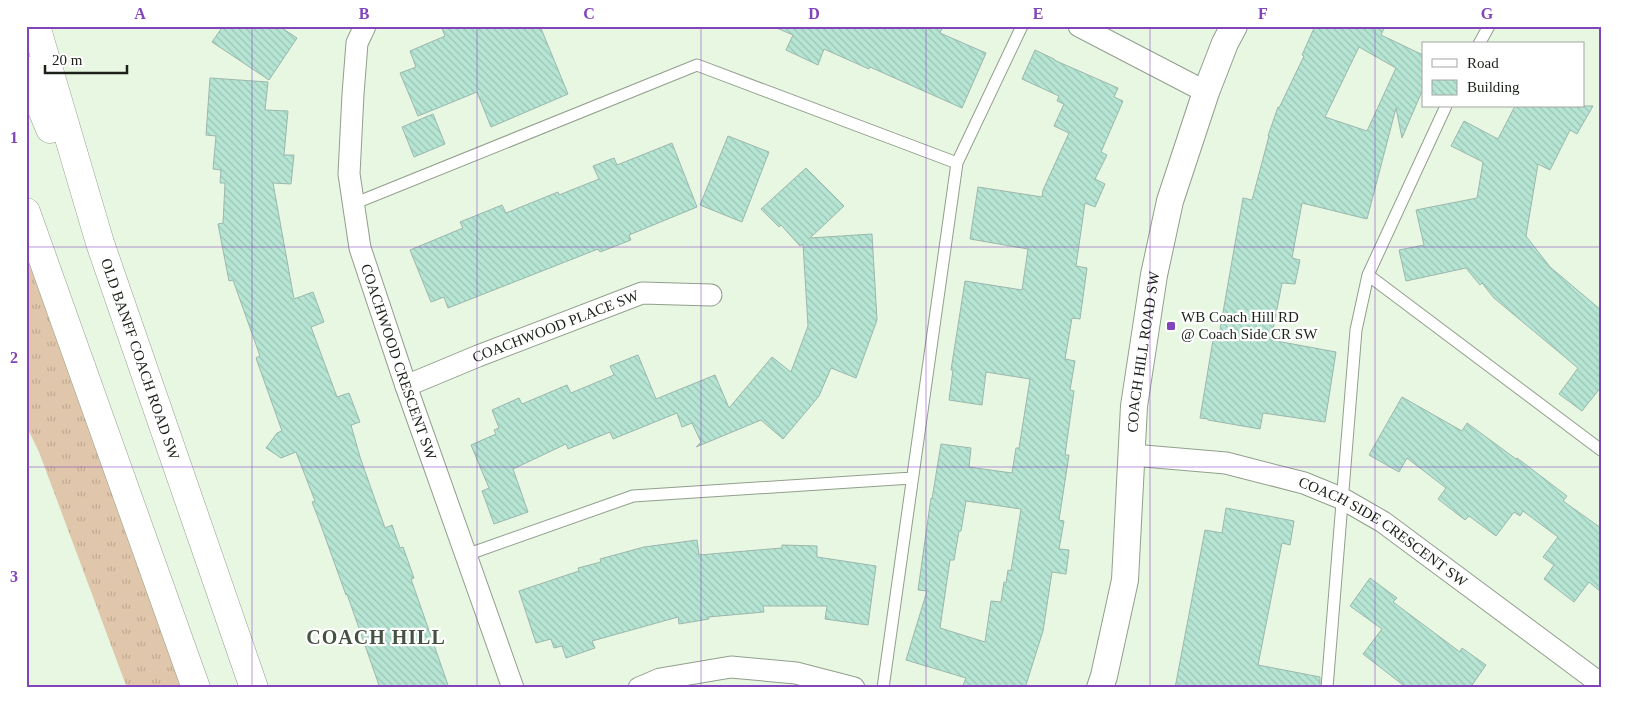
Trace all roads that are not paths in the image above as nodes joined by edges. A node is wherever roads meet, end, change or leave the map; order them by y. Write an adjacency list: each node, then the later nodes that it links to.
1 (36, 26): 14 (main road, OLD BANFF COACH ROAD SW)
2 (364, 26): 12 (street, COACHWOOD CRESCENT SW)
3 (1022, 26): 11 (lane)
4 (1079, 26): 9 (street)
5 (1234, 26): 9 (street, COACH HILL ROAD SW)
6 (1489, 26): 7 (lane)
7 (1480, 42)
8 (26, 70): 14 (main road)
9 (1206, 92): 19 (street, COACH HILL ROAD SW)
10 (1445, 108): 15 (lane)
11 (957, 163): 12 (lane); 20 (lane)
12 (353, 204): 17 (street, COACHWOOD CRESCENT SW)
13 (26, 212): 24 (main road)
14 (100, 243): 25 (main road, OLD BANFF COACH ROAD SW)
15 (1368, 275): 18 (lane); 21 (lane)
16 (711, 295): 17 (street, COACHWOOD PLACE SW)
17 (406, 386): 22 (street, COACHWOOD CRESCENT SW)
18 (1601, 450)
19 (1132, 454): 21 (street, COACH SIDE CRESCENT SW); 30 (street, COACH HILL ROAD SW)
20 (912, 478): 22 (lane); 29 (lane)
21 (1343, 499): 23 (street, COACH SIDE CRESCENT SW); 31 (lane)
22 (466, 556): 26 (street, COACHWOOD CRESCENT SW)
23 (1601, 684)
24 (196, 688)
25 (254, 688)
26 (513, 688)
27 (639, 688): 28 (street)
28 (854, 688)
29 (883, 688)
30 (1100, 688)
31 (1327, 688)

